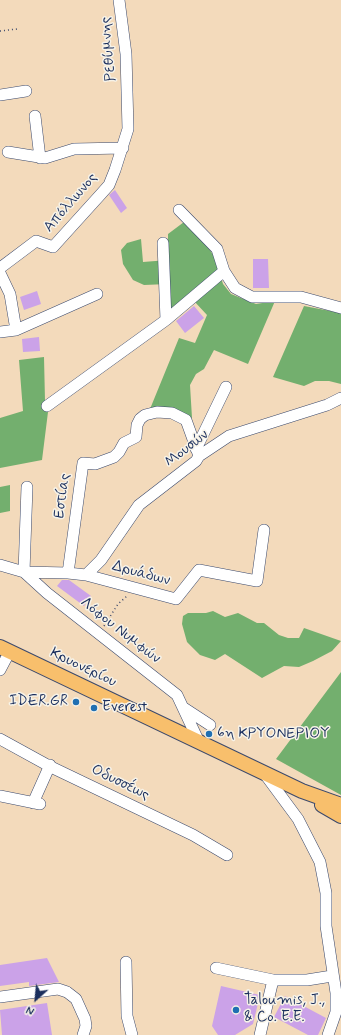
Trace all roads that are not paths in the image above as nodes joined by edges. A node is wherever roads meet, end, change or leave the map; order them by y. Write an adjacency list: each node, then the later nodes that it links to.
1 (119, 0): 4 (street, Ρεθύμνης)
2 (26, 91): 3 (street)
3 (0, 95)
4 (127, 96): 6 (street, Απόλλωνος)
5 (35, 116): 8 (street)
6 (123, 148): 8 (street); 11 (street, Απόλλωνος)
7 (8, 152): 8 (street)
8 (40, 158)
9 (179, 210): 12 (street)
10 (163, 243): 16 (street)
11 (0, 268)
12 (224, 271): 15 (street); 16 (street)
13 (0, 273): 17 (street)
14 (97, 294): 17 (street)
15 (341, 308)
16 (166, 320): 21 (street)
17 (16, 330): 18 (street)
18 (0, 332)
19 (226, 387): 22 (street)
20 (341, 398): 22 (street, Μουσών)
21 (47, 406)
22 (198, 452): 27 (street, Εστίας); 28 (street, Μουσών)
23 (27, 487): 26 (street)
24 (264, 530): 28 (street, Δρυάδων)
25 (0, 565): 26 (street, Λόφου Νυμφών)
26 (24, 572): 27 (street, Δρυάδων); 31 (street, Λόφου Νυμφών)
27 (68, 573): 28 (street, Δρυάδων)
28 (86, 575)
29 (5, 649): 30 (street); 34 (main road, Κρυονερίου)
30 (0, 670)
31 (184, 708): 32 (street); 34 (street, Λόφου Νυμφών)
32 (210, 725)
33 (0, 739): 35 (street, Οδυσσέως)
34 (199, 742): 36 (main road, Κρυονερίου)
35 (50, 765): 38 (street); 41 (street, Οδυσσέως)
36 (264, 773): 37 (main road, Κρυονερίου); 44 (street)
37 (302, 791): 39 (main road, Κρυονερίου); 40 (main road, Κρυονερίου)
38 (0, 796)
39 (341, 805)
40 (341, 816)
41 (227, 855)
42 (126, 962): 48 (street)
43 (216, 968): 45 (street)
44 (332, 976): 45 (street); 50 (street)
45 (273, 980): 49 (street)
46 (0, 997): 47 (street)
47 (84, 1035)
48 (132, 1035)
49 (260, 1035)
50 (328, 1035)

